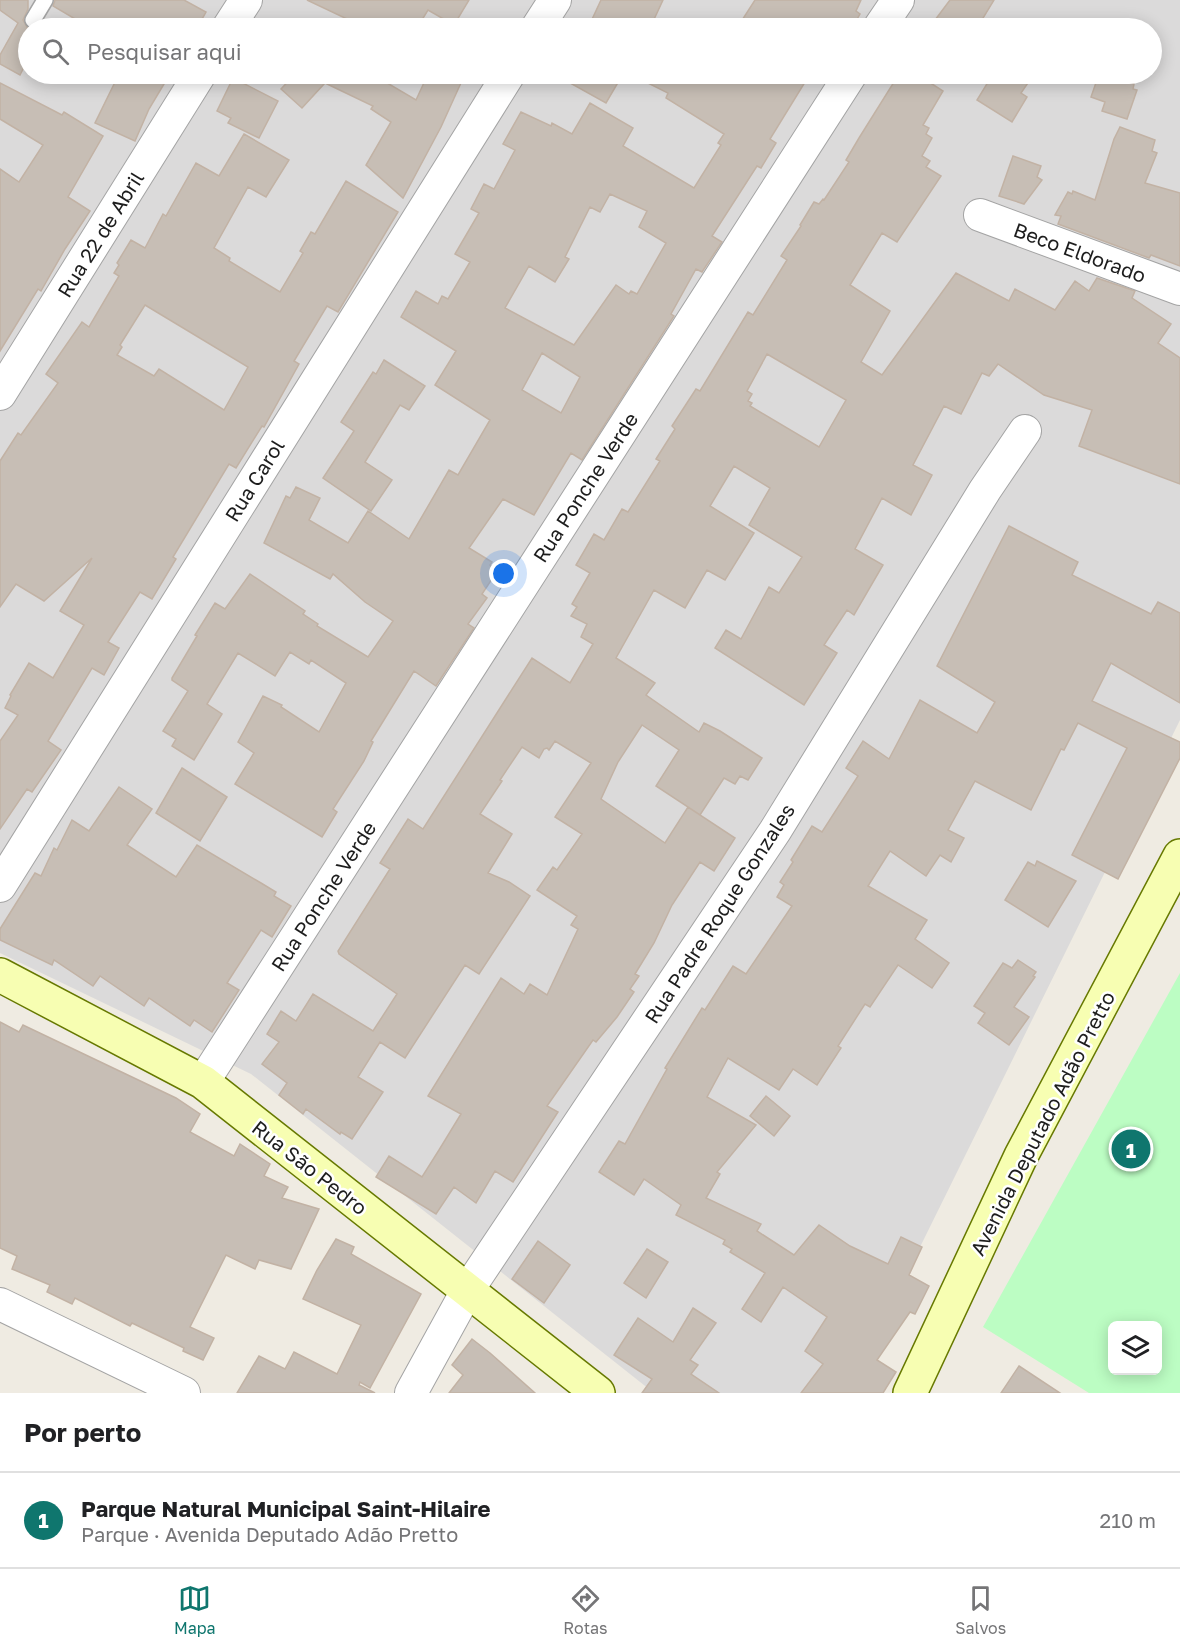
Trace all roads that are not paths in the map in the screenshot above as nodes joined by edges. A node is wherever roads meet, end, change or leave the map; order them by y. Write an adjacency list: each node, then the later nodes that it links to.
1 (45, 0): 5 (lane)
2 (246, 0): 6 (street)
3 (555, 0): 7 (street)
4 (898, 0): 8 (street)
5 (34, 18)
6 (234, 18)
7 (543, 18)
8 (886, 18)
9 (194, 84): 14 (street, Rua 22 de Abril)
10 (503, 84): 17 (street, Rua Carol)
11 (844, 84): 19 (street, Rua Ponche Verde)
12 (980, 215): 13 (street, Beco Eldorado)
13 (1180, 289)
14 (0, 394)
15 (1025, 431): 20 (street, Rua Padre Roque Gonzales)
16 (1180, 856): 25 (street, Avenida Deputado Adão Pretto)
17 (0, 885)
18 (0, 975): 19 (street, Rua São Pedro)
19 (203, 1082): 20 (street, Rua São Pedro)
20 (467, 1291): 23 (street, Rua Padre Roque Gonzales); 24 (street, Rua São Pedro)
21 (0, 1304): 22 (street)
22 (184, 1393)
23 (411, 1393)
24 (598, 1393)
25 (910, 1393)

